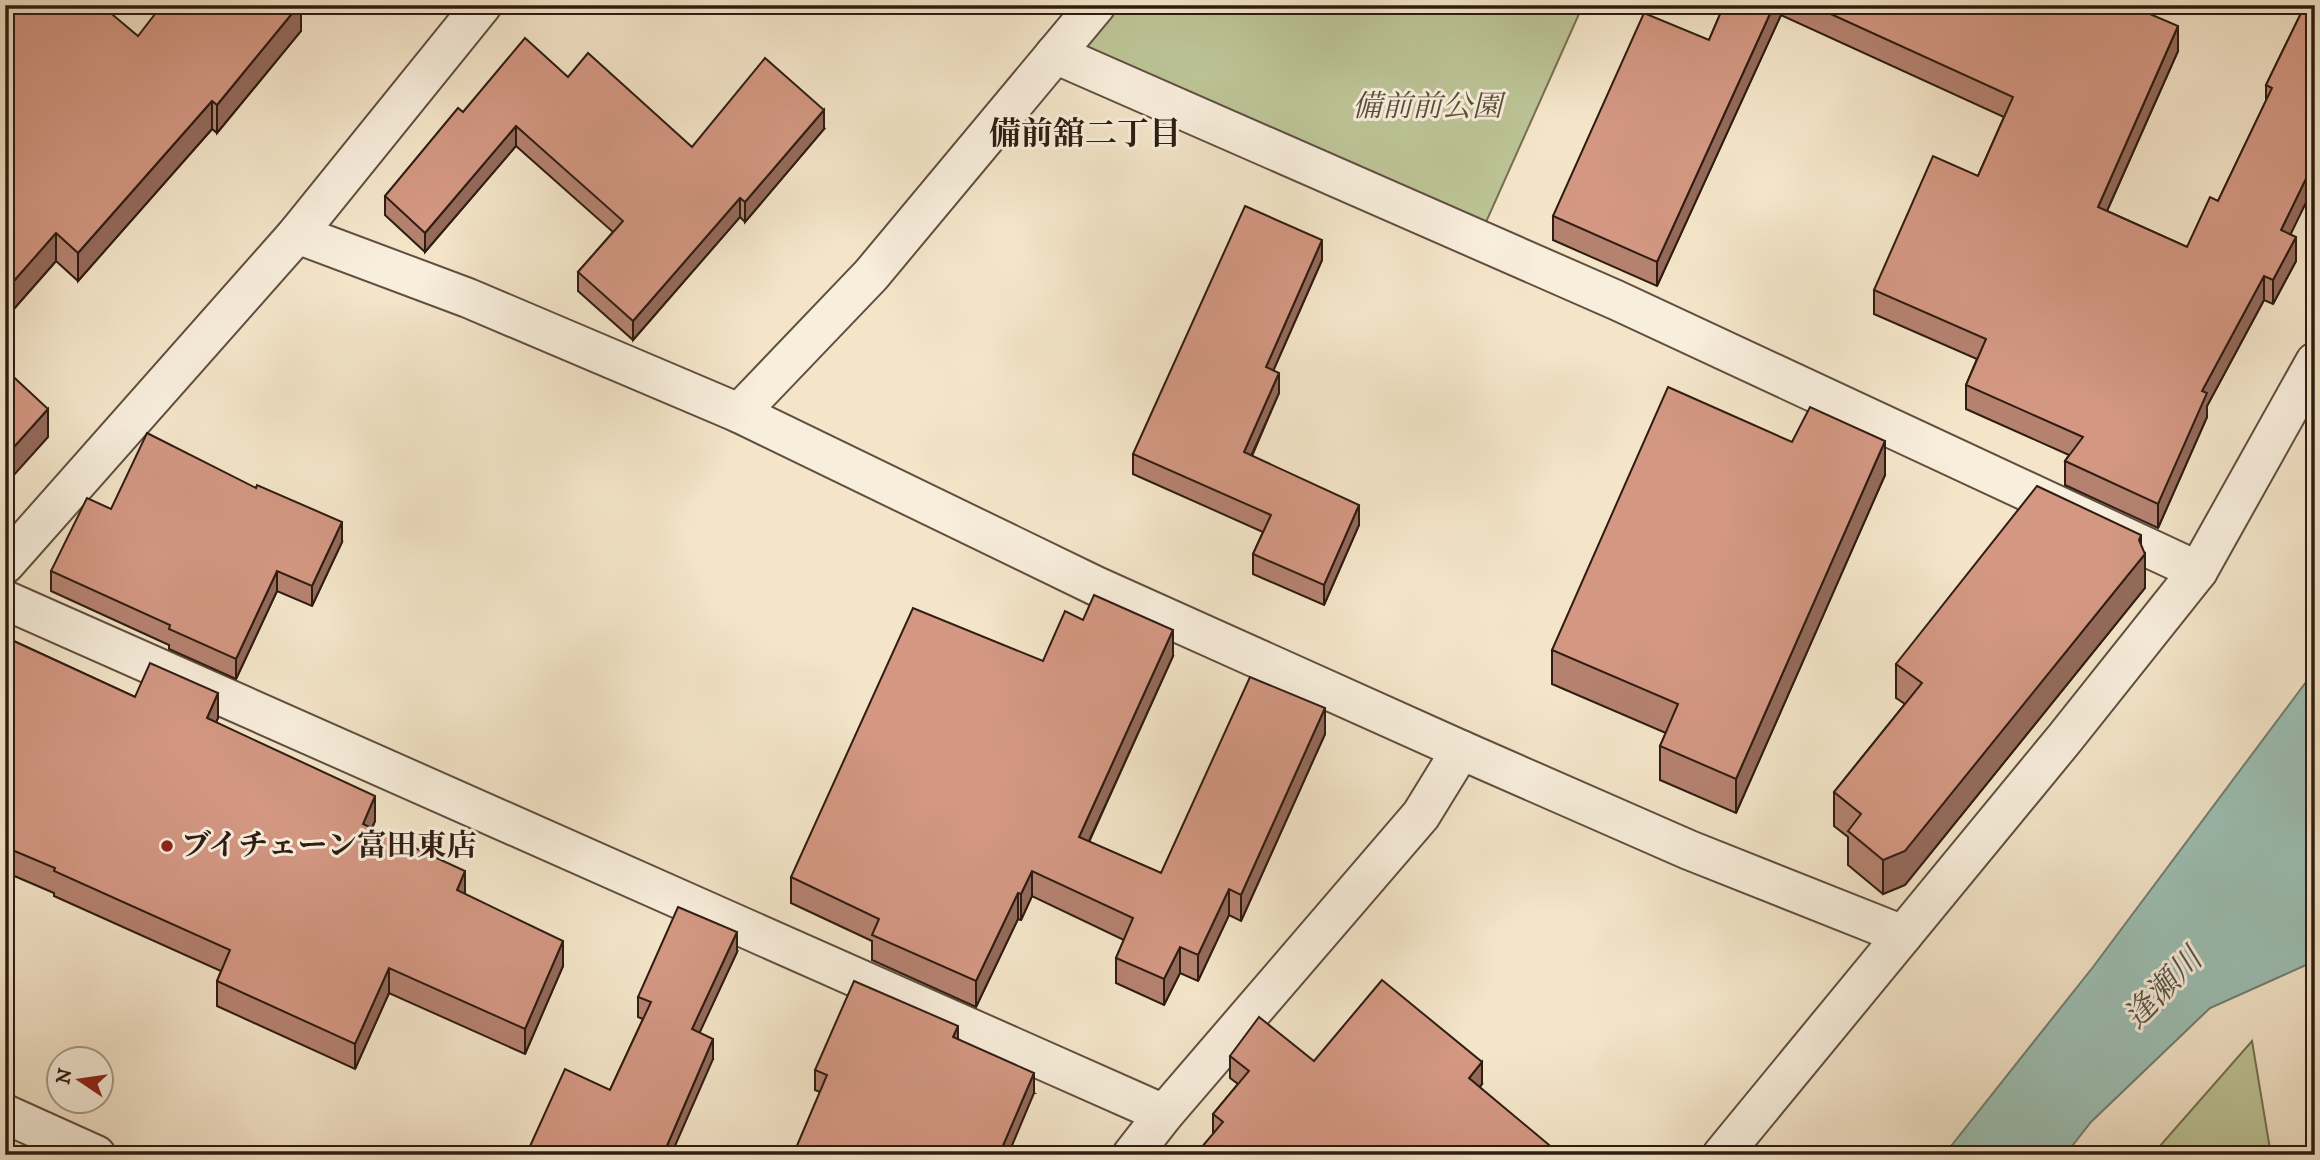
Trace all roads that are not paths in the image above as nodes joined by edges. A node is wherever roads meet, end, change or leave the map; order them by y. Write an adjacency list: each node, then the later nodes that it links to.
1 (482, 5): 4 (street)
2 (1096, 5): 3 (street)
3 (1055, 54): 6 (street); 8 (street)
4 (297, 234): 6 (street); 7 (street)
5 (2315, 362): 8 (street)
6 (739, 413): 10 (street)
7 (5, 564)
8 (2198, 571): 11 (street)
9 (5, 600): 13 (street)
10 (1461, 750): 11 (street); 13 (street)
11 (1903, 934): 16 (street)
12 (5, 1114): 14 (street)
13 (1164, 1114): 15 (street)
14 (96, 1155)
15 (1132, 1155)
16 (1722, 1155)

